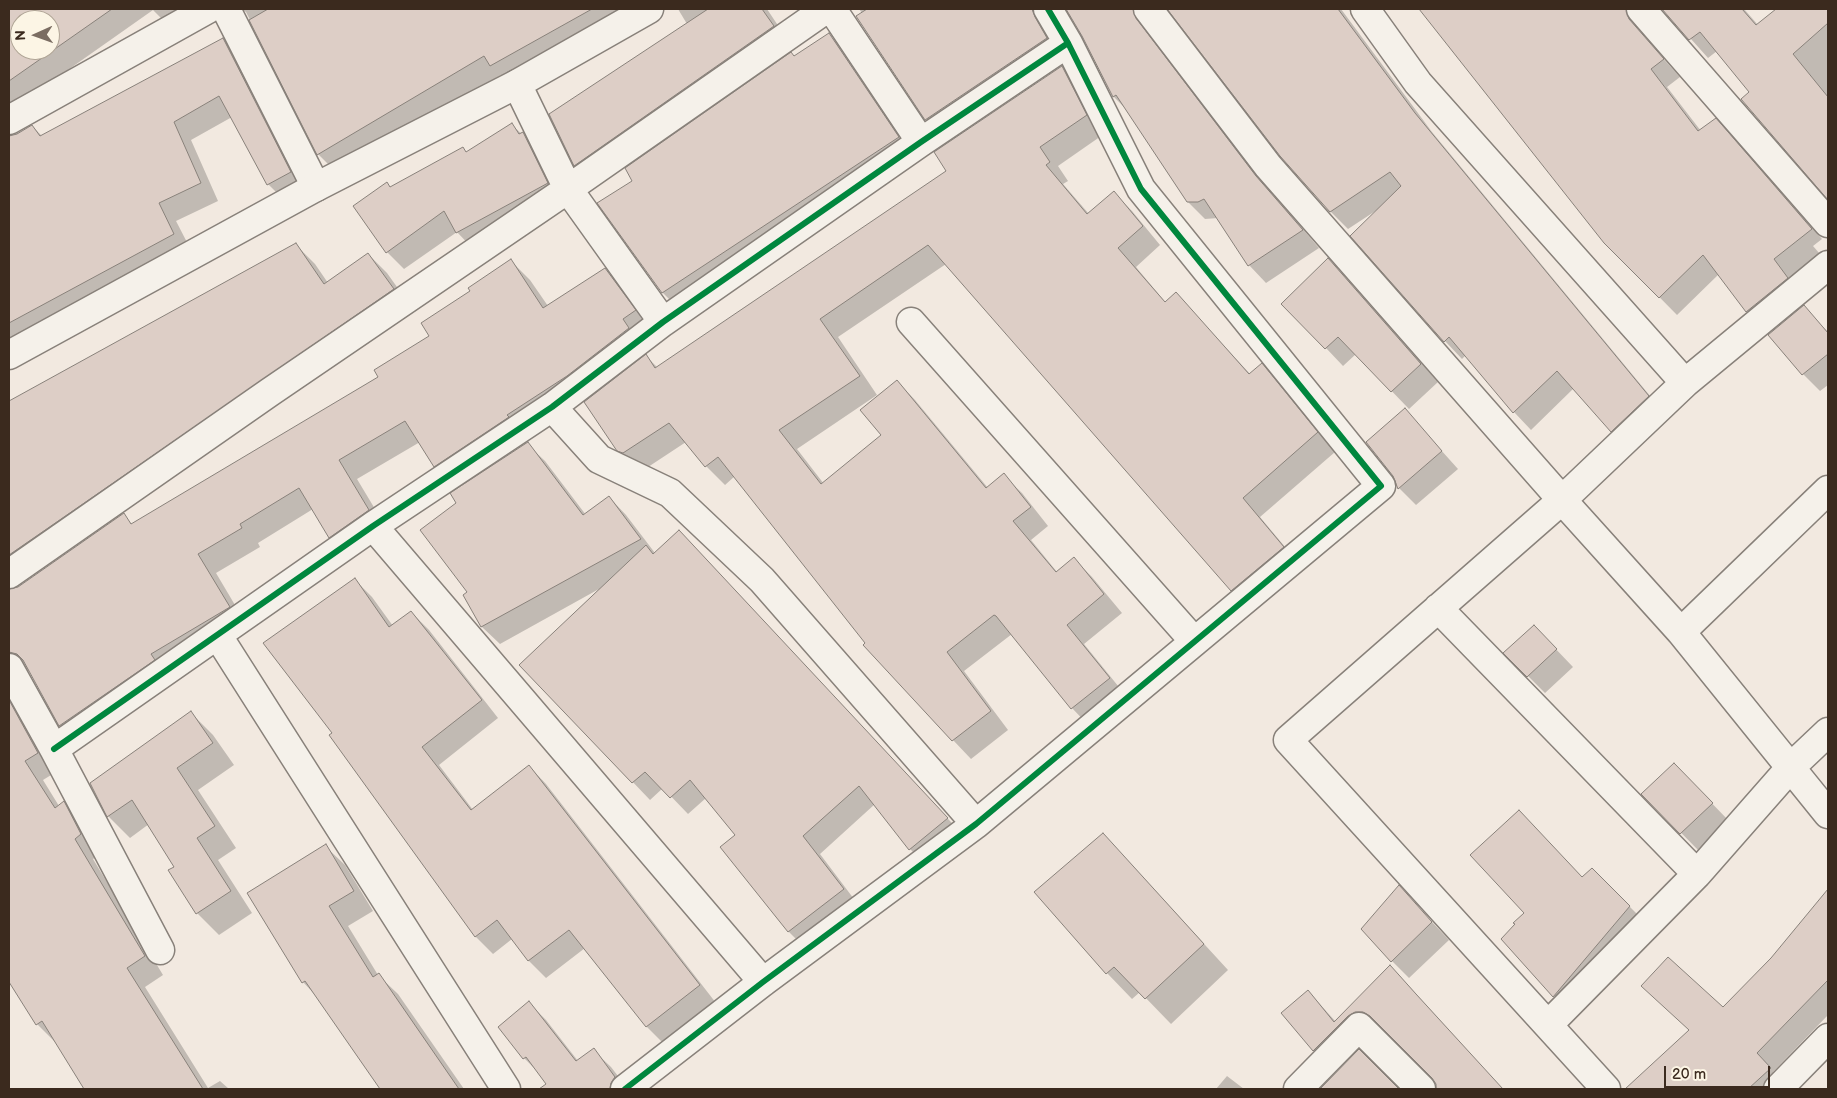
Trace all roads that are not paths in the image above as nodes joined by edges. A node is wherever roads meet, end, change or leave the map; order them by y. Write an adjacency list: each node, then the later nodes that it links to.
1 (208, 9): 12 (street)
2 (226, 9): 14 (street)
3 (649, 9): 11 (street)
4 (826, 9): 15 (street)
5 (832, 9): 13 (street)
6 (1048, 9): 10 (street)
7 (1148, 9): 24 (street)
8 (1365, 9): 21 (street)
9 (1641, 9): 16 (street)
10 (1068, 43): 13 (street); 30 (street)
11 (517, 84): 14 (street); 15 (street)
12 (9, 120)
13 (921, 142): 18 (street)
14 (316, 188): 20 (street)
15 (568, 189): 18 (street); 26 (street)
16 (1828, 223)
17 (1828, 265): 21 (street)
18 (663, 322): 22 (street)
19 (911, 322): 30 (street)
20 (9, 355)
21 (1685, 383): 24 (street)
22 (552, 407): 25 (street); 36 (street)
23 (1828, 490): 28 (street)
24 (1562, 500): 27 (street); 28 (street)
25 (373, 526): 29 (street); 39 (street)
26 (9, 574)
27 (1438, 608): 37 (street); 40 (street)
28 (1681, 632): 34 (street)
29 (218, 636): 33 (street); 42 (street)
30 (1194, 641): 36 (street)
31 (9, 668): 33 (street)
32 (1828, 732): 34 (street)
33 (54, 749): 38 (street)
34 (1791, 767): 35 (street); 37 (street)
35 (1828, 814)
36 (976, 824): 39 (street)
37 (1697, 874): 40 (street)
38 (160, 950)
39 (763, 982): 43 (street)
40 (1548, 1025): 46 (street)
41 (1828, 1038): 47 (street)
42 (506, 1089)
43 (626, 1089)
44 (1298, 1089): 45 (street)
45 (1421, 1089)
46 (1606, 1089)
47 (1778, 1089)

